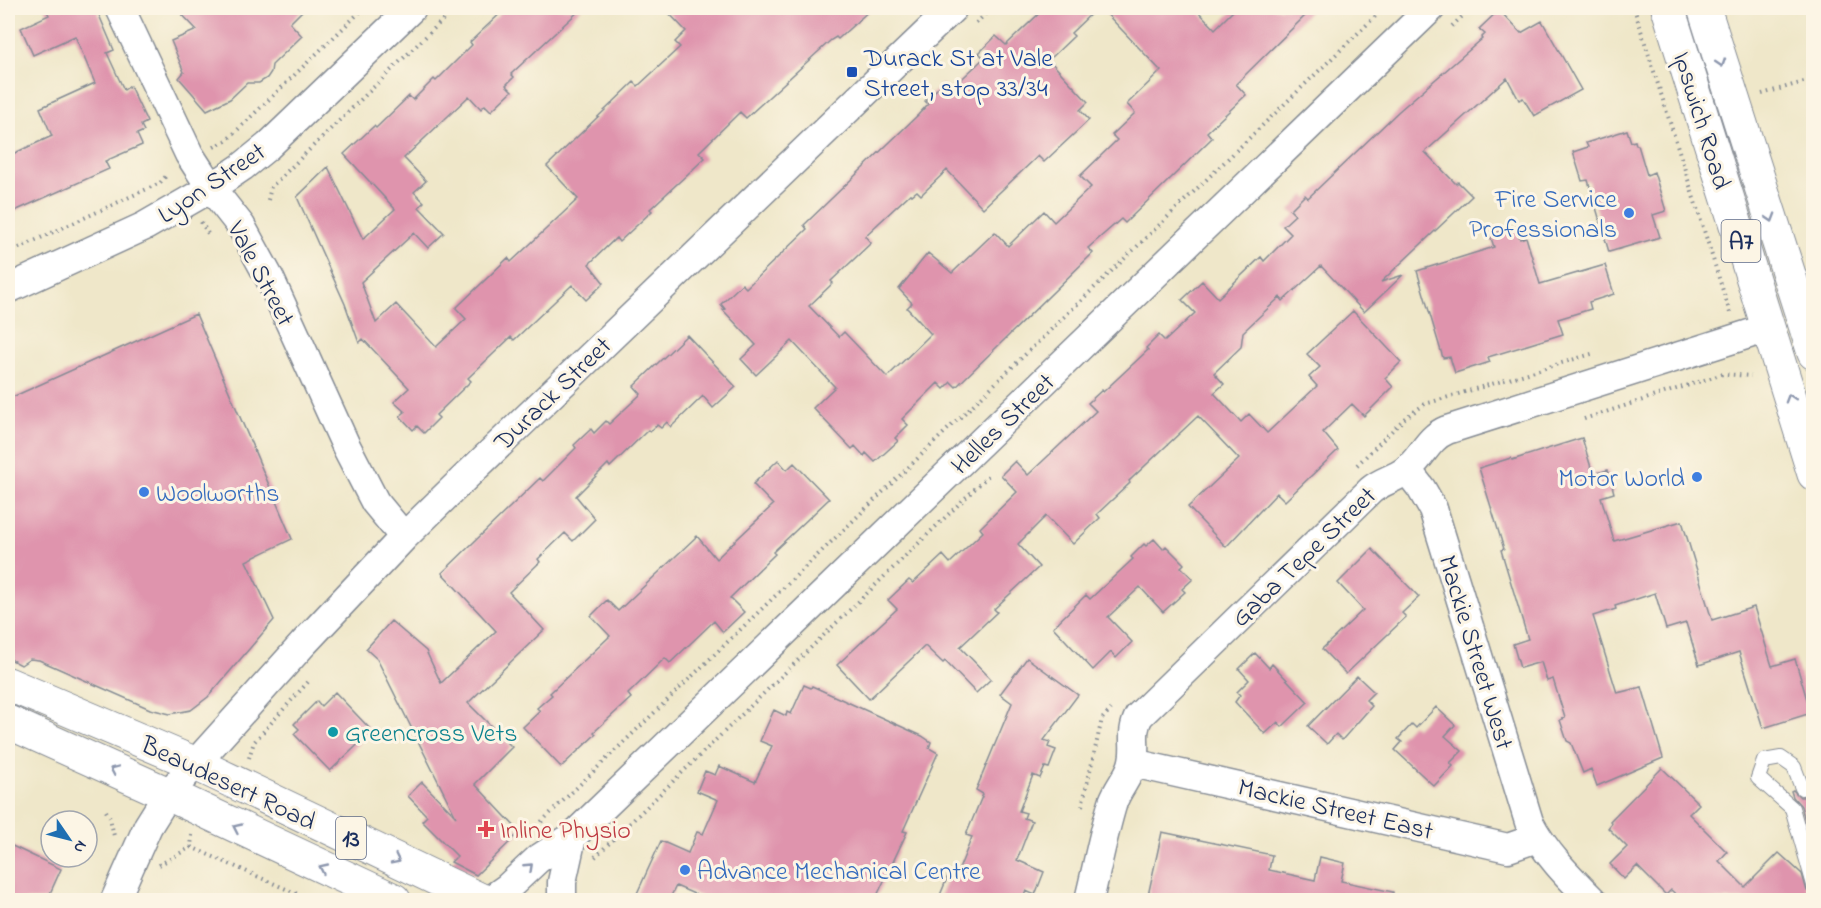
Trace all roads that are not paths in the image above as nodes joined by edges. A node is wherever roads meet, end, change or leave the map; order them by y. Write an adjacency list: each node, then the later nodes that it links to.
1 (120, 8): 7 (street, Vale Street)
2 (412, 8): 7 (street, Lyon Street)
3 (953, 8): 13 (street, Durack Street)
4 (1431, 8): 20 (street, Helles Street)
5 (1668, 8): 9 (highway, Ipswich Road / A7)
6 (1704, 8): 10 (highway, Ipswich Road / A7, one-way to 10)
7 (211, 189): 8 (street, Lyon Street); 13 (street, Vale Street)
8 (8, 289)
9 (1768, 328): 11 (street, Gaba Tepe Street); 12 (highway, Ipswich Road / A7, one-way to 9)
10 (1814, 353)
11 (1407, 470): 17 (street, Gaba Tepe Street); 21 (street, Mackie Street West)
12 (1814, 474)
13 (404, 537): 16 (street, Durack Street)
14 (8, 684): 16 (highway, Beaudesert Road / 13)
15 (8, 722): 19 (highway, Beaudesert Road / 13, one-way to 15)
16 (196, 764): 19 (street, Durack Street); 25 (highway, Beaudesert Road / 13, one-way to 25)
17 (1133, 764): 21 (street, Mackie Street East); 28 (street, Gaba Tepe Street)
18 (1802, 788): 22 (lane)
19 (168, 794): 23 (street, Durack Street); 24 (highway, Beaudesert Road / 13, one-way to 19)
20 (572, 837): 26 (street, Helles Street, one-way to 20); 27 (street)
21 (1538, 838): 29 (street, Mackie Street West)
22 (1814, 885)
23 (115, 900)
24 (394, 900)
25 (481, 900)
26 (490, 900)
27 (562, 900)
28 (1089, 900)
29 (1592, 900)

